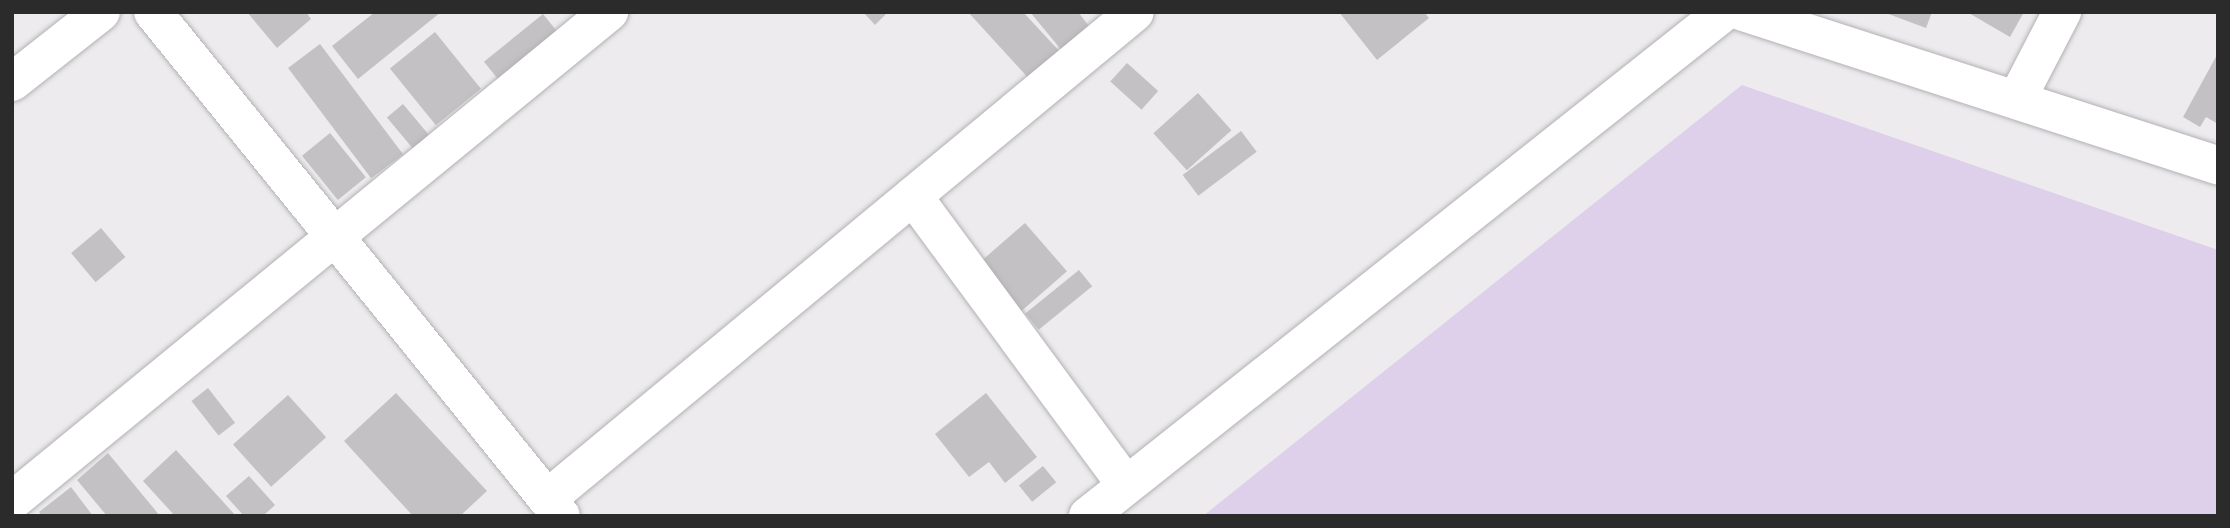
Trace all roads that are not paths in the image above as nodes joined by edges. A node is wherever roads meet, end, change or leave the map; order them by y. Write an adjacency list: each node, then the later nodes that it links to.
1 (101, 12): 8 (street)
2 (153, 12): 12 (street)
3 (609, 12): 12 (street)
4 (1135, 12): 11 (street)
5 (1724, 12): 13 (street)
6 (1743, 12): 9 (street)
7 (2062, 12): 9 (street)
8 (12, 82)
9 (2018, 97): 10 (street)
10 (2218, 165)
11 (913, 196): 13 (street); 15 (street)
12 (332, 239): 14 (street); 15 (street)
13 (1126, 485): 16 (street)
14 (12, 501)
15 (554, 507)
16 (1088, 516)

